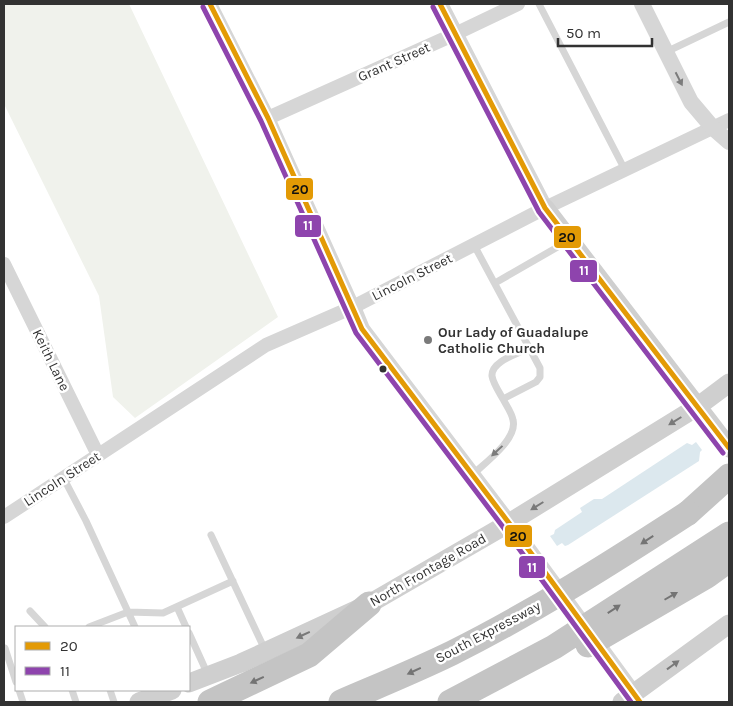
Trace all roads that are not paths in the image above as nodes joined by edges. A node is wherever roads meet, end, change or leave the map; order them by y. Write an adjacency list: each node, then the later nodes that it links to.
1 (210, 4): 9 (street)
2 (440, 4): 7 (street)
3 (518, 4): 7 (street, Grant Street)
4 (539, 4): 13 (lane)
5 (642, 4): 8 (street)
6 (729, 22): 8 (lane)
7 (455, 34): 9 (street, Grant Street); 14 (street)
8 (666, 53): 11 (street, one-way to 11)
9 (268, 118): 19 (street)
10 (729, 120): 11 (street, Lincoln Street)
11 (713, 128): 12 (street); 13 (street, Lincoln Street)
12 (729, 142)
13 (625, 170): 14 (street, Lincoln Street)
14 (545, 208): 15 (main road); 16 (street, Lincoln Street)
15 (569, 240): 18 (lane); 23 (main road)
16 (474, 245): 18 (lane); 19 (street, Lincoln Street)
17 (4, 264): 25 (street, Keith Lane)
18 (495, 282): 20 (lane)
19 (354, 307): 25 (street, Lincoln Street); 26 (street)
20 (529, 348): 22 (lane); 22 (lane)
21 (729, 382): 23 (main road, North Frontage Road)
22 (503, 399): 26 (lane, one-way to 26)
23 (697, 407): 24 (main road); 32 (main road, North Frontage Road, one-way to 32)
24 (729, 448)
25 (98, 455): 28 (street, Lincoln Street)
26 (472, 475): 32 (street)
27 (729, 476): 30 (highway)
28 (64, 477): 31 (street, Lincoln Street); 40 (lane)
29 (729, 483): 30 (highway, South Expressway)
30 (688, 513): 56 (highway, South Expressway, one-way to 56, bridge)
31 (4, 517)
32 (509, 523): 37 (main road, North Frontage Road); 53 (street)
33 (729, 534): 57 (highway, one-way to 33, bridge)
34 (211, 535): 36 (lane)
35 (729, 560): 58 (highway, one-way to 35, bridge)
36 (233, 582): 38 (lane); 48 (lane)
37 (369, 604): 48 (main road, North Frontage Road, one-way to 48); 55 (highway, one-way to 55)
38 (177, 607): 40 (lane); 45 (lane)
39 (30, 611): 42 (lane)
40 (128, 612): 43 (lane); 44 (lane)
41 (729, 624): 53 (main road, one-way to 41)
42 (44, 626)
43 (93, 626)
44 (135, 626)
45 (186, 626)
46 (190, 635): 49 (lane)
47 (5, 648): 50 (lane)
48 (266, 652): 49 (main road, North Frontage Road)
49 (208, 676): 51 (main road, North Frontage Road)
50 (15, 679)
51 (190, 683)
52 (167, 691): 54 (main road)
53 (632, 700)
54 (139, 702)
55 (210, 702)
56 (341, 702)
57 (450, 702)
58 (474, 702)

